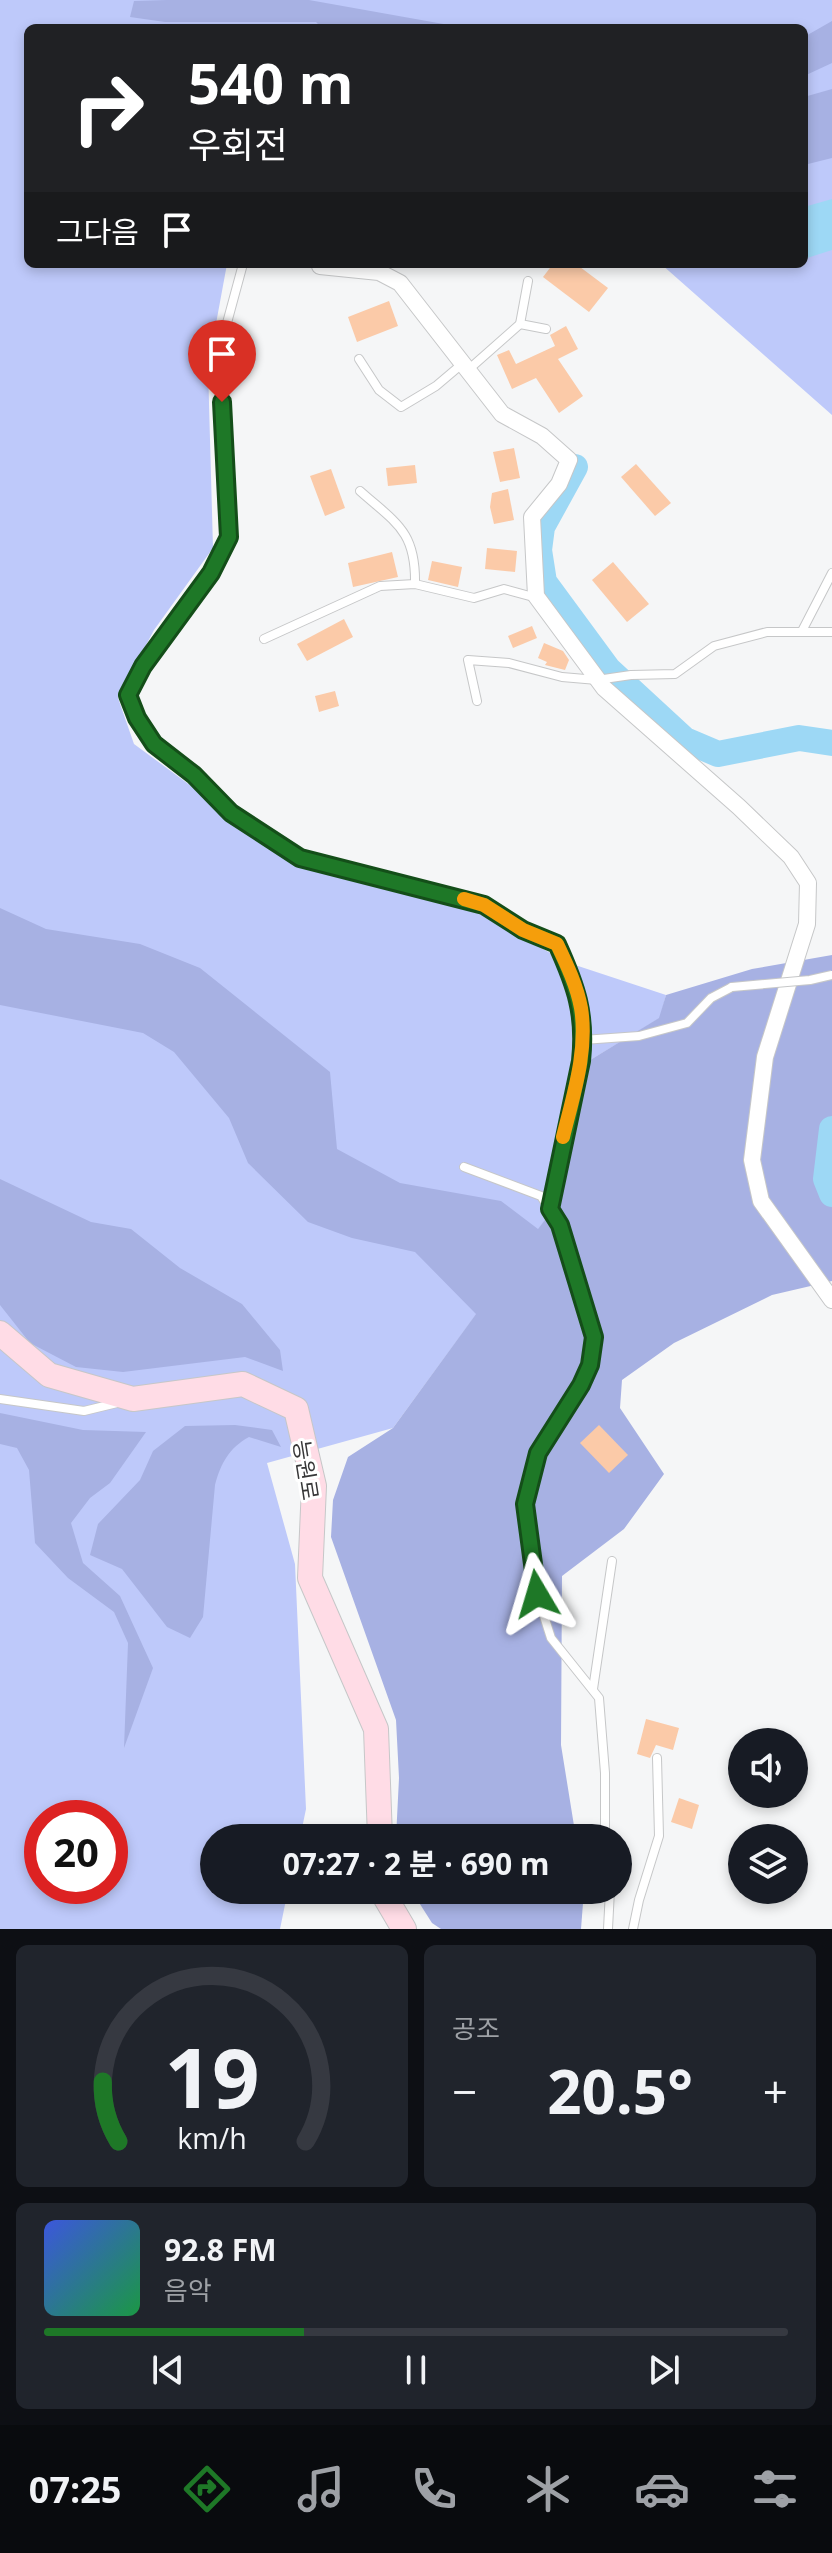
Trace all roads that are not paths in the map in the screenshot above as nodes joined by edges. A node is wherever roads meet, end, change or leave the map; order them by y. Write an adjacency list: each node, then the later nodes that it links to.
1 (242, 268): 18 (lane)
2 (340, 268): 7 (street)
3 (528, 281): 4 (lane)
4 (520, 324): 5 (lane); 7 (lane)
5 (546, 329)
6 (359, 359): 7 (lane)
7 (465, 368): 11 (street)
8 (360, 491): 10 (lane)
9 (832, 573): 12 (lane)
10 (415, 584): 11 (lane); 14 (lane)
11 (538, 598): 15 (street)
12 (802, 631): 13 (lane); 15 (lane)
13 (832, 632)
14 (264, 639)
15 (597, 680): 16 (lane); 21 (street)
16 (477, 701)
17 (832, 975): 18 (lane, bridge)
18 (583, 1040): 20 (lane)
19 (464, 1167): 20 (lane)
20 (550, 1209): 26 (lane)
21 (832, 1300)
22 (0, 1333): 24 (street, 능원로)
23 (0, 1399): 24 (lane)
24 (133, 1399): 28 (street, 능원로)
25 (612, 1561): 26 (lane)
26 (593, 1689): 29 (lane)
27 (657, 1758): 34 (lane)
28 (379, 1824)
29 (605, 1824)
30 (389, 1904): 32 (street)
31 (609, 1904): 33 (lane)
32 (404, 1929)
33 (608, 1929)
34 (633, 1929)

